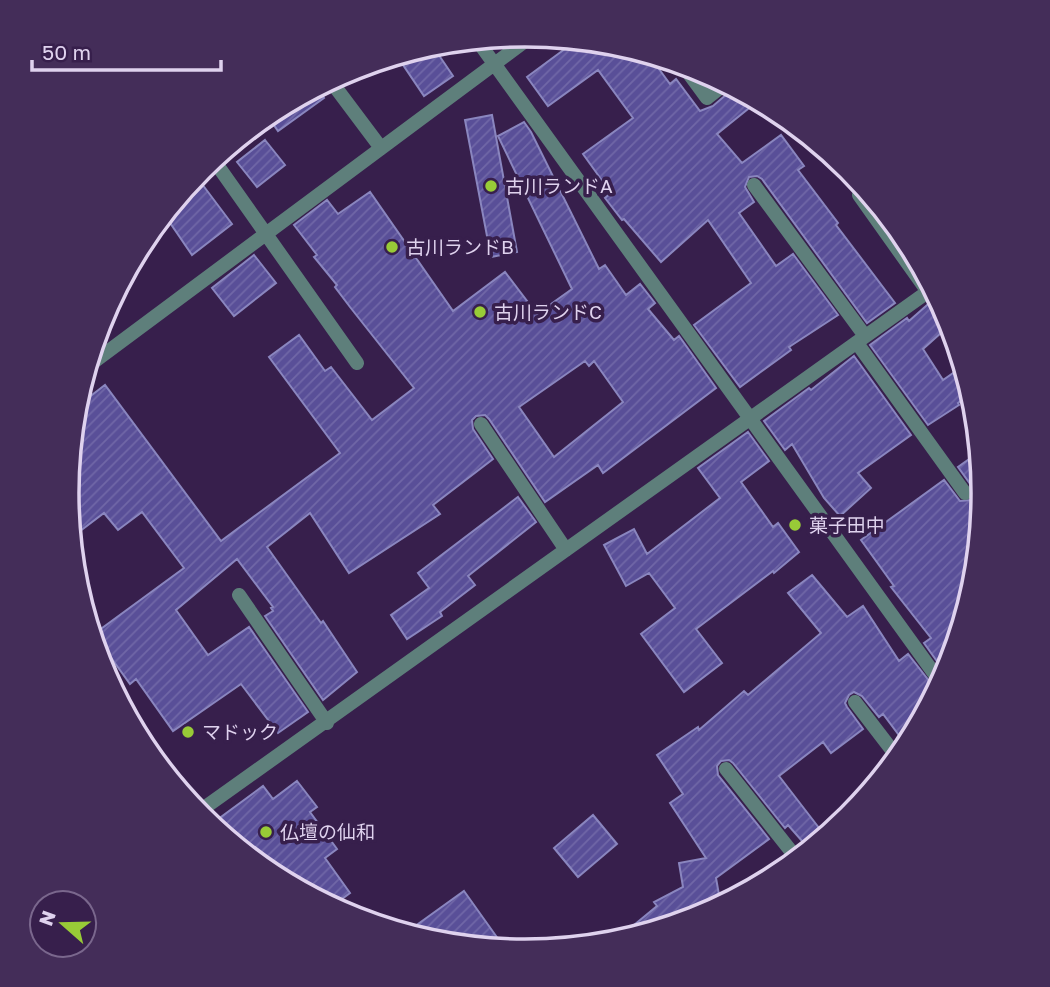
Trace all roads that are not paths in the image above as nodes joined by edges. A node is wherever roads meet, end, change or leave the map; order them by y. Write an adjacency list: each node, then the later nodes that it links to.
1 (517, 47): 3 (street)
2 (484, 49): 3 (street)
3 (495, 64): 7 (street); 15 (street)
4 (694, 80): 6 (street)
5 (337, 89): 7 (street)
6 (717, 90)
7 (381, 148): 10 (street)
8 (220, 168): 10 (street)
9 (754, 185): 12 (street)
10 (266, 233): 13 (street); 14 (street)
11 (924, 294): 12 (street)
12 (861, 340): 15 (street); 17 (street)
13 (101, 353)
14 (357, 363)
15 (751, 417): 18 (street); 20 (street)
16 (481, 424): 18 (street)
17 (965, 493)
18 (566, 550): 22 (street)
19 (239, 595): 22 (street)
20 (934, 672)
21 (855, 702): 23 (street)
22 (327, 723): 25 (street)
23 (891, 748)
24 (726, 769): 26 (street)
25 (207, 806)
26 (792, 852)

